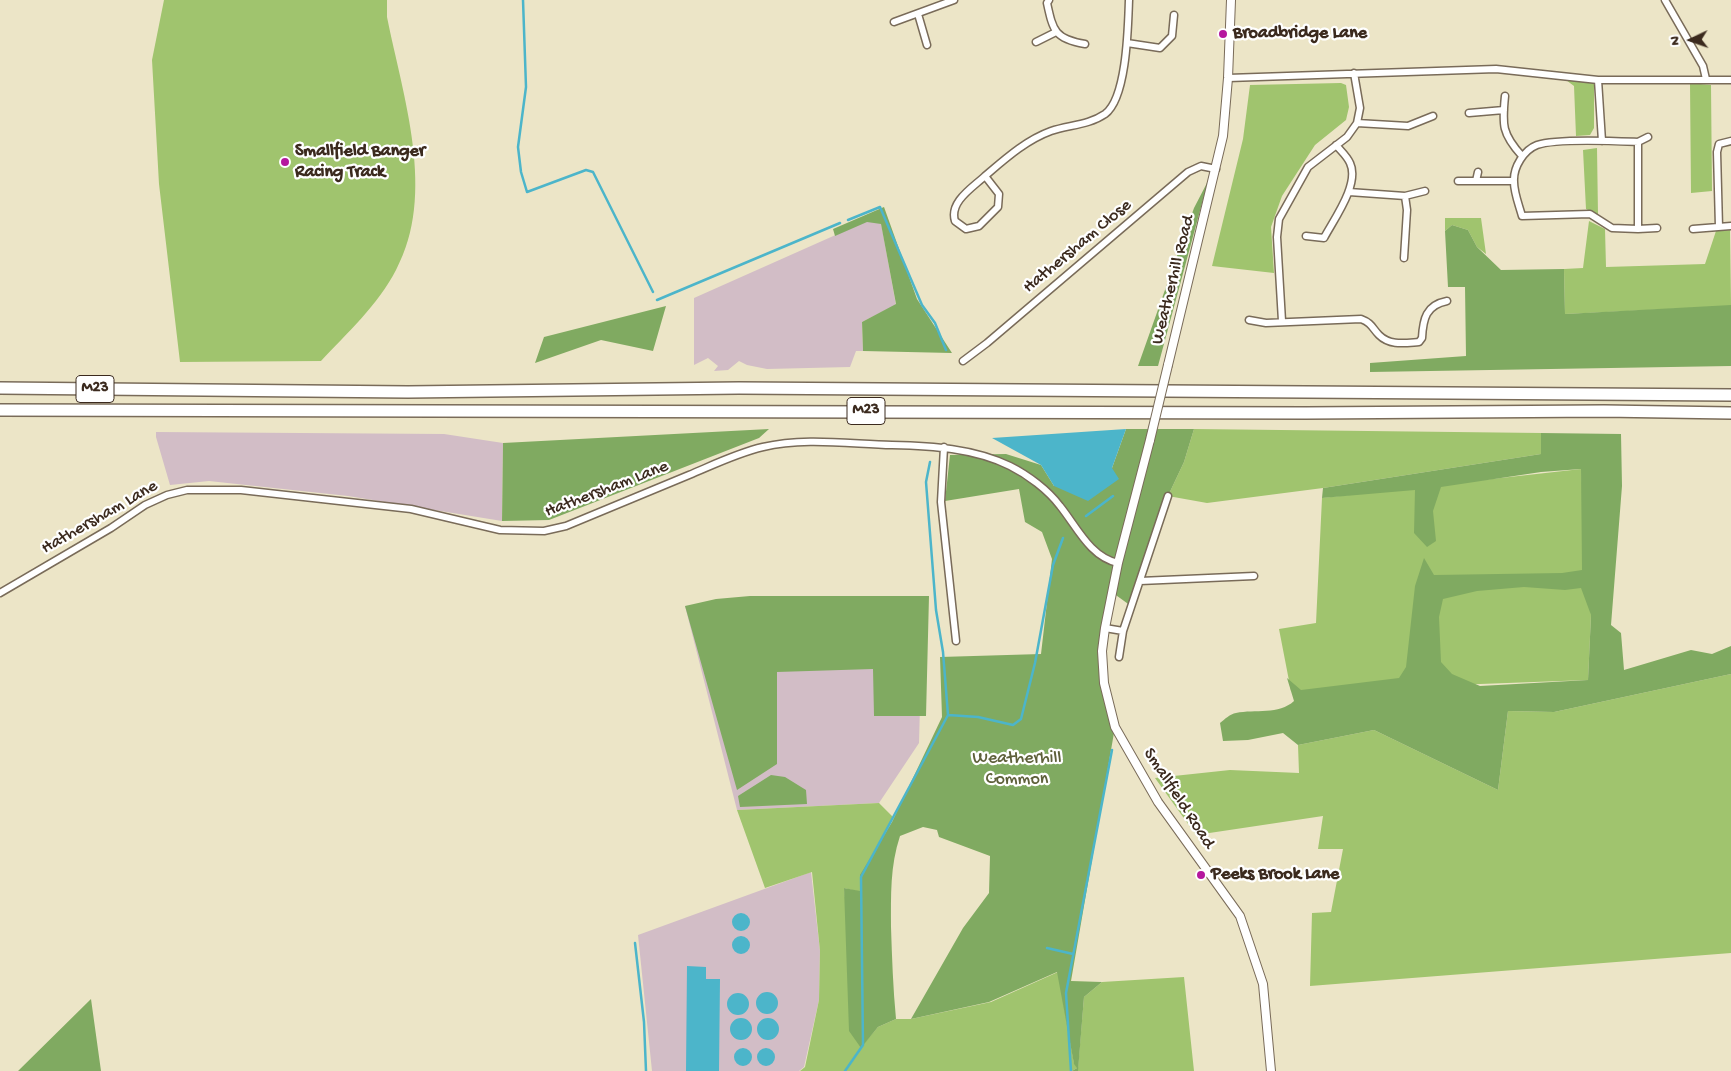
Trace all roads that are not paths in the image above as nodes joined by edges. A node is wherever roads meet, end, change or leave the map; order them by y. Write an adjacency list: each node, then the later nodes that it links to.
1 (953, 0): 6 (street)
2 (1049, 0): 9 (street)
3 (1129, 0): 11 (street)
4 (1231, 0): 15 (street, Weatherhill Road)
5 (1664, 0): 16 (street)
6 (918, 14): 8 (street); 13 (street)
7 (1174, 15): 11 (street)
8 (894, 22)
9 (1056, 32): 10 (street); 12 (street)
10 (1036, 42)
11 (1126, 43): 32 (street)
12 (1085, 44)
13 (927, 45)
14 (1354, 73): 15 (street); 17 (street); 23 (street)
15 (1228, 78): 30 (street, Weatherhill Road)
16 (1706, 79): 17 (street); 18 (street)
17 (1598, 80): 26 (street)
18 (1731, 80)
19 (1505, 96): 20 (street)
20 (1504, 110): 21 (street); 29 (street)
21 (1469, 113)
22 (1433, 116): 23 (street)
23 (1357, 123): 28 (street)
24 (1648, 137): 27 (street)
25 (1731, 140): 40 (street)
26 (1602, 141): 27 (street); 29 (street)
27 (1638, 142): 41 (street)
28 (1336, 145): 37 (street); 48 (street)
29 (1522, 156): 35 (street)
30 (1216, 169): 49 (street, Hathersham Close); 56 (street, Weatherhill Road, bridge)
31 (1478, 172): 34 (street)
32 (985, 176): 32 (street)
33 (1458, 181): 34 (street)
34 (1476, 181): 35 (street)
35 (1513, 181): 41 (street)
36 (1425, 191): 38 (street)
37 (1349, 192): 38 (street); 44 (street)
38 (1405, 196): 45 (street)
39 (1731, 226): 40 (street)
40 (1719, 227): 43 (street)
41 (1638, 228): 42 (street)
42 (1657, 228)
43 (1693, 229)
44 (1306, 236)
45 (1404, 258)
46 (1447, 301): 48 (street)
47 (1249, 320): 48 (street)
48 (1282, 321)
49 (962, 361)
50 (0, 388): 51 (highway, M23)
51 (1731, 395)
52 (0, 410): 53 (highway, M23)
53 (1731, 413)
54 (944, 447): 56 (street, Hathersham Lane); 59 (street, Hathersham Lane); 62 (street)
55 (1168, 496): 58 (street)
56 (1118, 563): 60 (street, Smallfield Road)
57 (1254, 576): 58 (street)
58 (1140, 581): 61 (street)
59 (0, 593)
60 (1105, 628): 61 (street); 64 (street, Smallfield Road)
61 (1123, 631): 63 (street)
62 (956, 641)
63 (1120, 657)
64 (1271, 1071)

